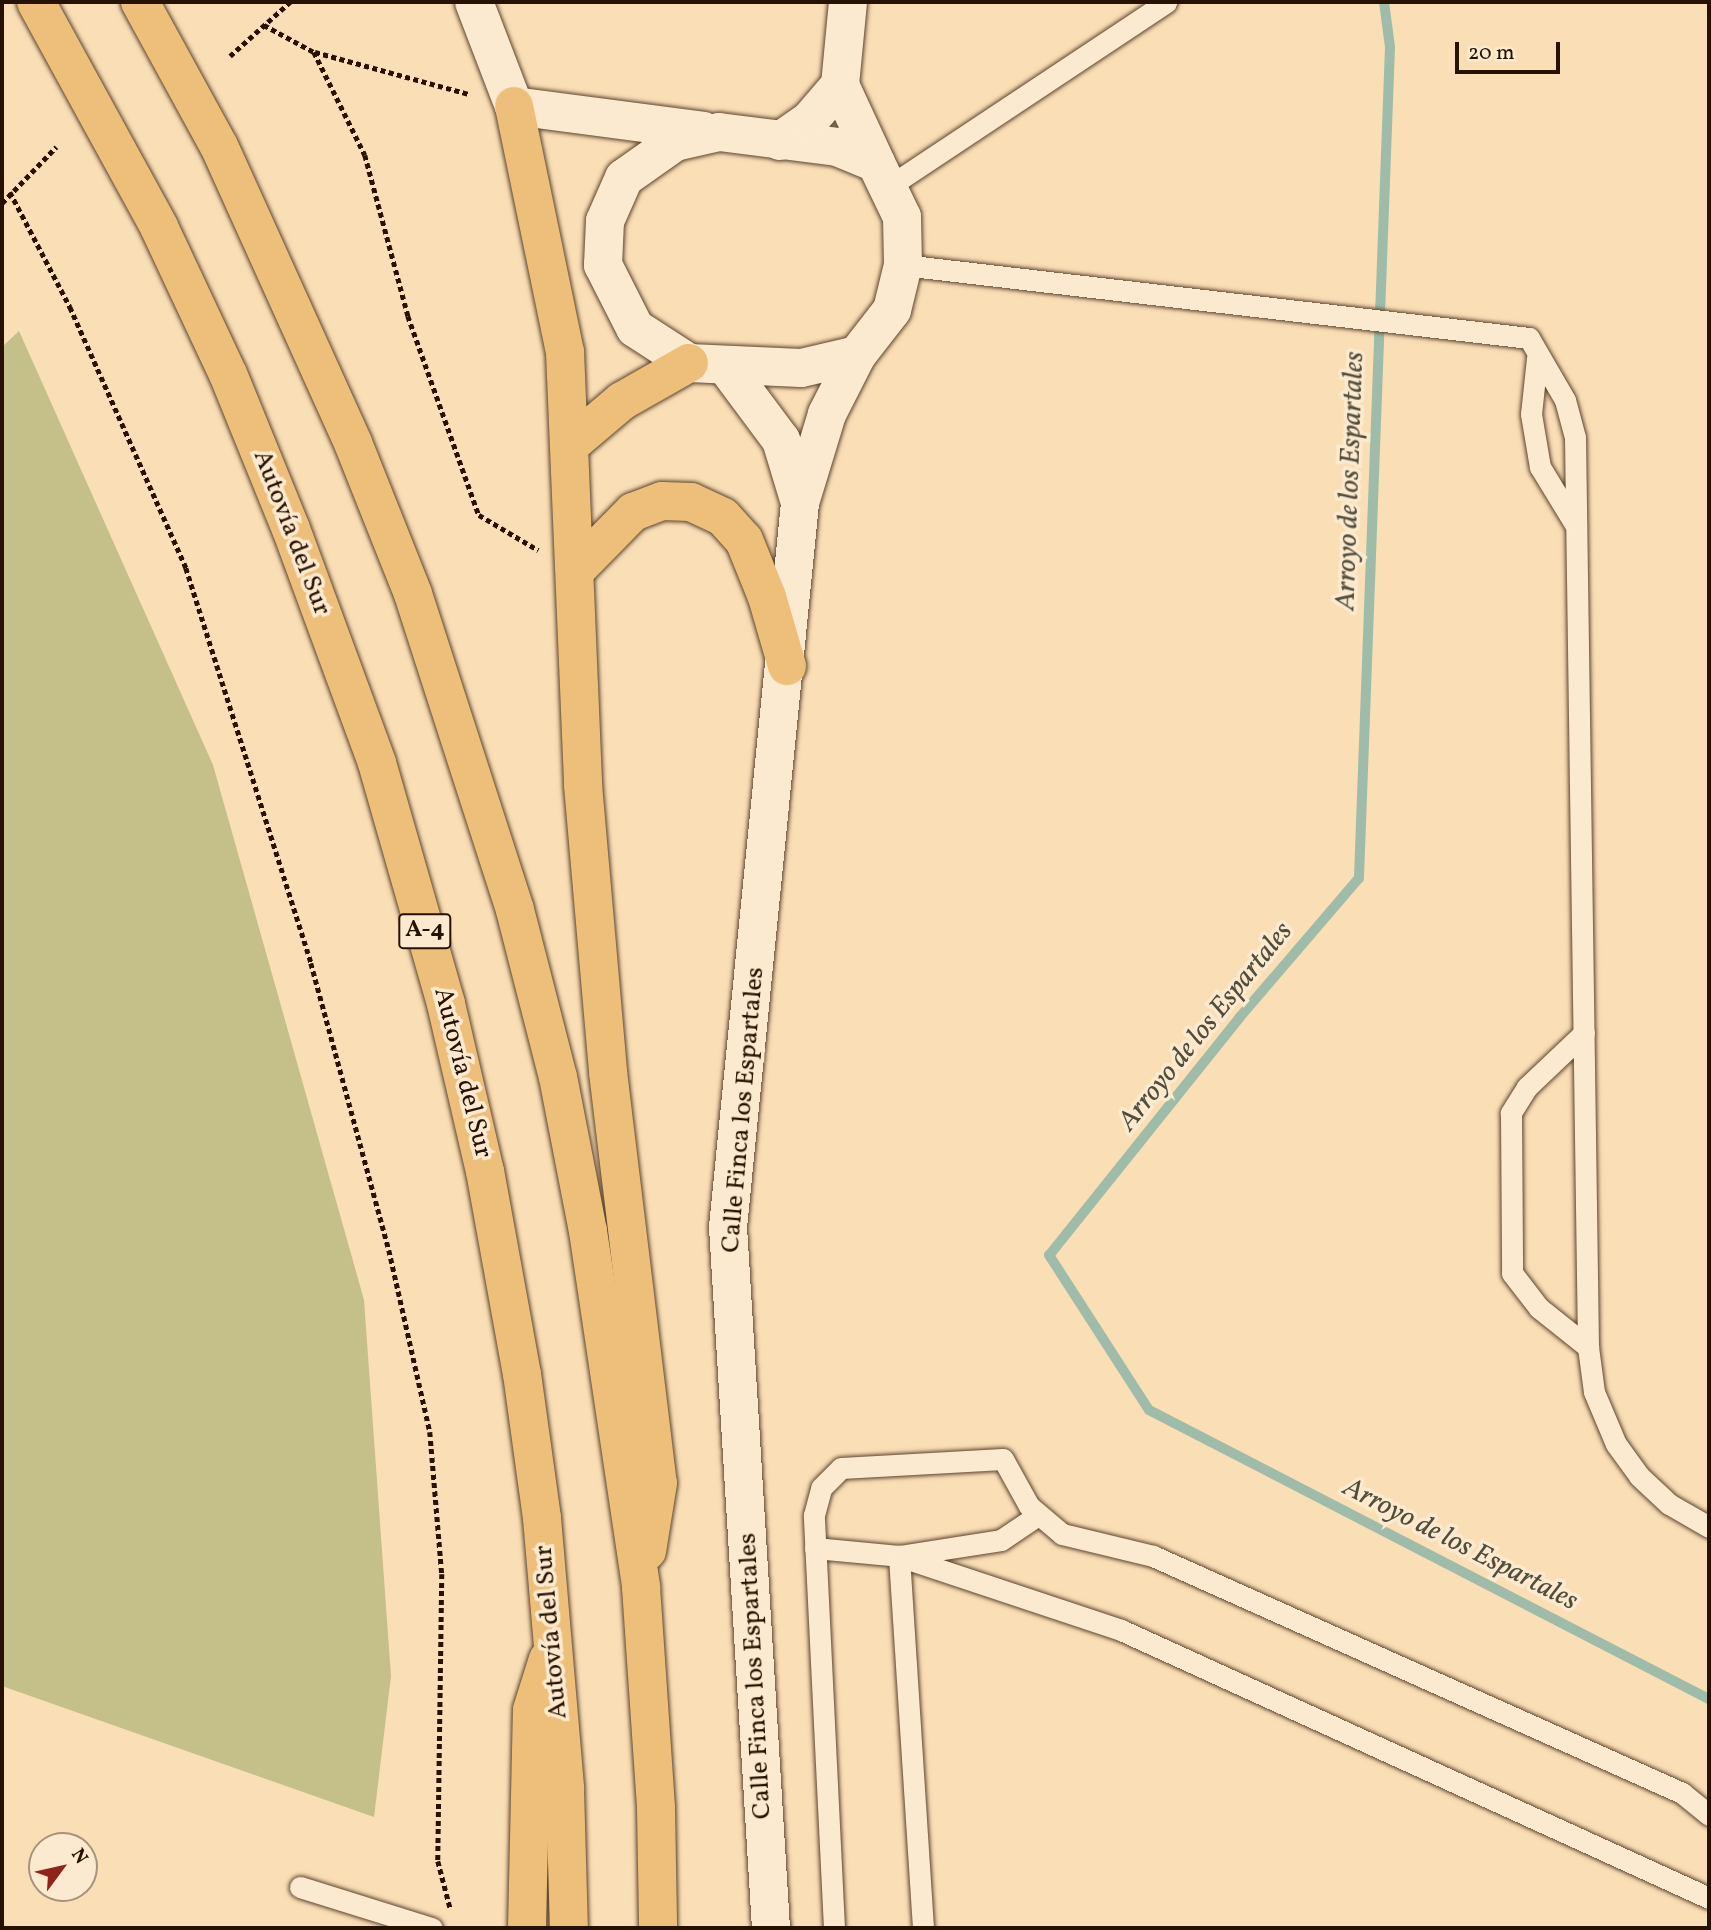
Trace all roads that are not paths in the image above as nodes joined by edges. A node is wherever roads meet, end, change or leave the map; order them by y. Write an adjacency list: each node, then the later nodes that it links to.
1 (36, 2): 27 (highway, Autovía del Sur / A-4)
2 (139, 2): 26 (highway)
3 (474, 2): 7 (street)
4 (848, 2): 6 (street)
5 (1166, 2): 10 (lane)
6 (840, 85): 9 (street); 10 (street, Calle Finca los Espartales)
7 (514, 106): 8 (street); 15 (highway)
8 (719, 132): 9 (street); 14 (street)
9 (780, 141): 10 (street)
10 (882, 175): 11 (street, Calle Finca los Espartales)
11 (903, 265): 12 (lane); 13 (street, Calle Finca los Espartales)
12 (1533, 348): 17 (lane); 17 (lane)
13 (858, 355): 14 (street); 16 (street, Calle Finca los Espartales)
14 (707, 364): 15 (highway); 16 (street, Calle Finca los Espartales)
15 (570, 445): 18 (highway)
16 (800, 503): 19 (street, Calle Finca los Espartales)
17 (1576, 526): 20 (lane)
18 (575, 571): 19 (highway); 26 (highway)
19 (787, 666): 35 (street, Calle Finca los Espartales)
20 (1584, 1033): 21 (lane); 21 (lane)
21 (1588, 1347): 23 (lane)
22 (1038, 1515): 24 (lane); 25 (lane); 28 (lane)
23 (1709, 1527)
24 (815, 1548): 25 (lane); 36 (lane)
25 (899, 1556): 30 (lane); 37 (lane)
26 (641, 1587): 34 (highway)
27 (554, 1640): 32 (highway); 33 (highway, Autovía del Sur / A-4)
28 (1709, 1815)
29 (300, 1887): 31 (lane)
30 (1709, 1898)
31 (432, 1928)
32 (527, 1928)
33 (569, 1928)
34 (658, 1928)
35 (771, 1928)
36 (834, 1928)
37 (923, 1928)

